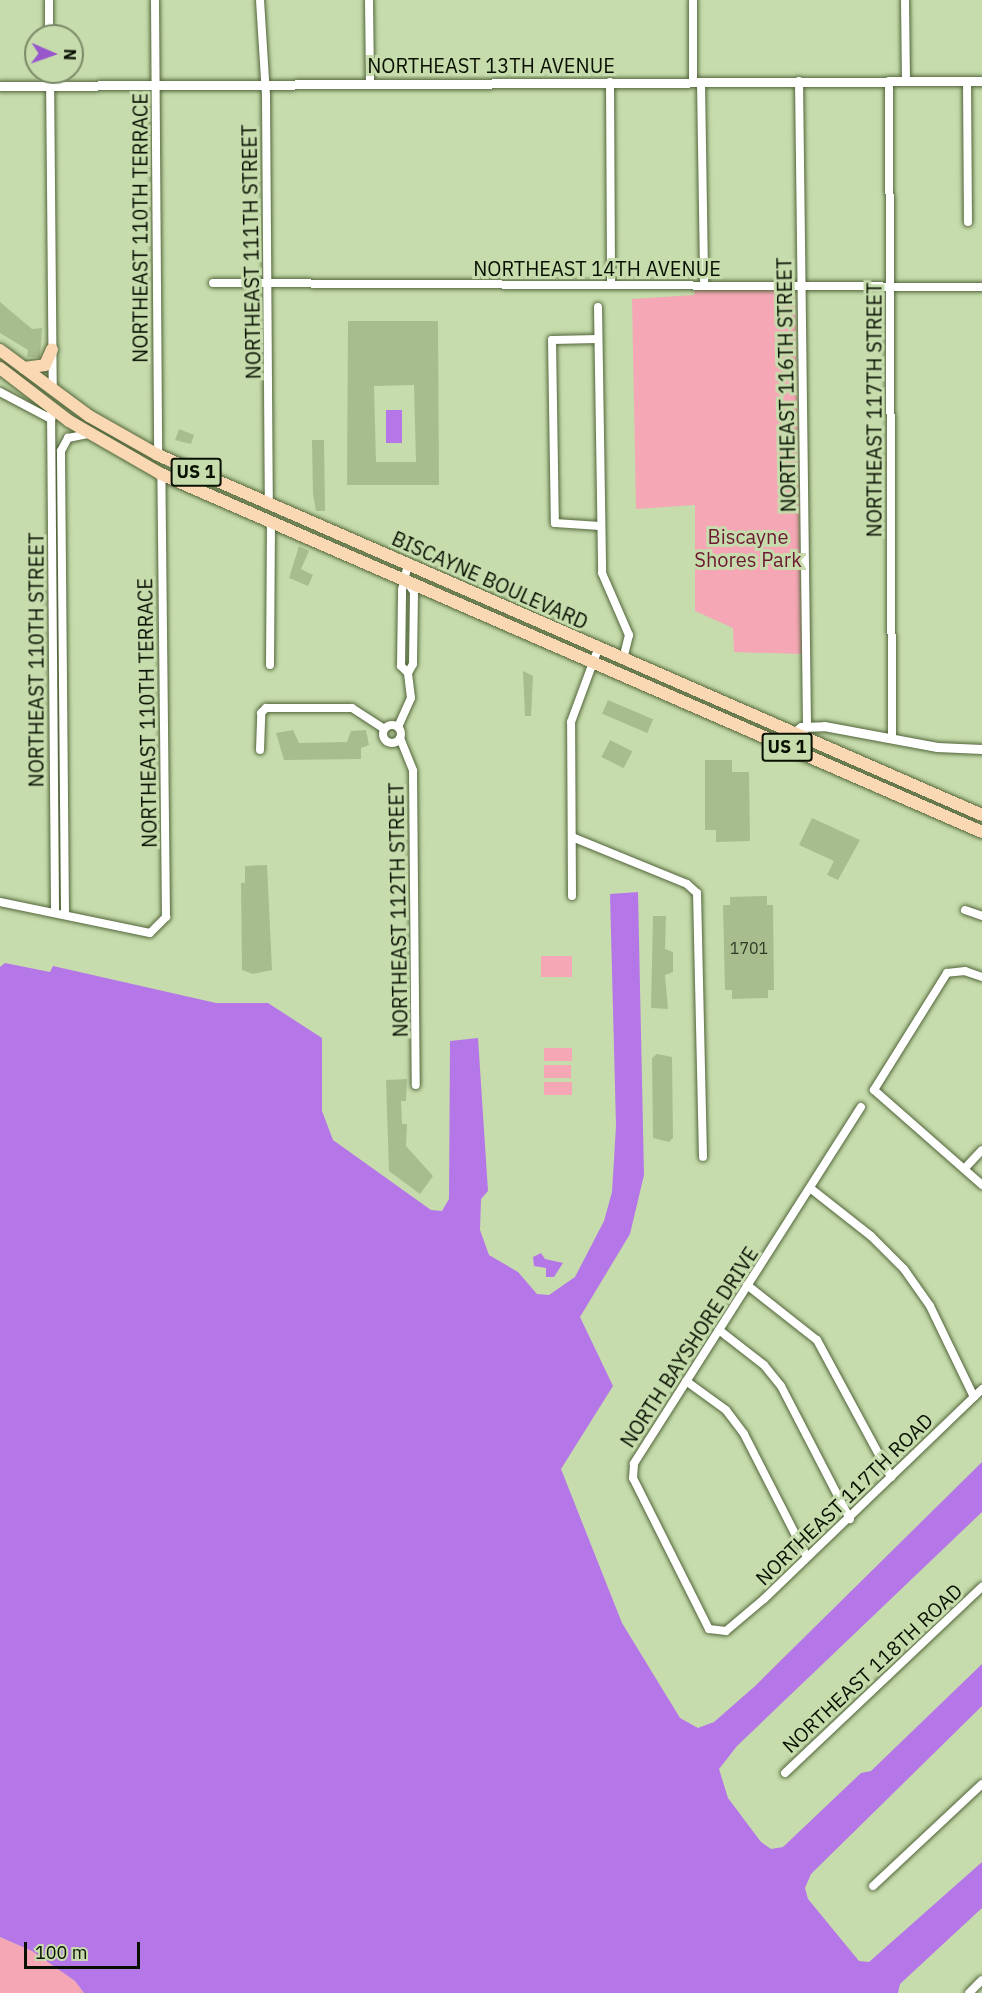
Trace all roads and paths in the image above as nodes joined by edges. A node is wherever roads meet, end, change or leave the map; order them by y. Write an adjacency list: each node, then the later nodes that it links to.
1 (49, 0): 7 (street)
2 (155, 0): 16 (street, NORTHEAST 110TH TERRACE)
3 (260, 0): 17 (street, NORTHEAST 111TH STREET)
4 (369, 0): 15 (street)
5 (693, 0): 14 (street)
6 (905, 0): 10 (street)
7 (49, 24)
8 (799, 81): 9 (street, NORTHEAST 13TH AVENUE); 14 (street, NORTHEAST 13TH AVENUE); 25 (street, NORTHEAST 116TH STREET)
9 (889, 81): 10 (street, NORTHEAST 13TH AVENUE); 26 (street, NORTHEAST 117TH STREET)
10 (906, 81): 11 (street, NORTHEAST 13TH AVENUE)
11 (967, 81): 12 (street, NORTHEAST 13TH AVENUE); 20 (street)
12 (982, 81)
13 (610, 82): 14 (street, NORTHEAST 13TH AVENUE); 15 (street, NORTHEAST 13TH AVENUE); 24 (street)
14 (697, 82): 23 (street)
15 (370, 83): 17 (street, NORTHEAST 13TH AVENUE)
16 (156, 84): 17 (street, NORTHEAST 13TH AVENUE); 18 (street, NORTHEAST 13TH AVENUE); 38 (street, NORTHEAST 110TH TERRACE)
17 (264, 84): 21 (street, NORTHEAST 111TH STREET)
18 (50, 85): 19 (street, NORTHEAST 13TH AVENUE); 30 (street)
19 (0, 86)
20 (968, 222)
21 (268, 282): 22 (street, NORTHEAST 14TH AVENUE); 24 (street, NORTHEAST 14TH AVENUE); 40 (street, NORTHEAST 111TH STREET)
22 (213, 283)
23 (704, 284): 24 (street, NORTHEAST 14TH AVENUE); 25 (street, NORTHEAST 14TH AVENUE)
24 (611, 285)
25 (801, 286): 26 (street, NORTHEAST 14TH AVENUE); 52 (street, NORTHEAST 116TH STREET)
26 (889, 287): 27 (street, NORTHEAST 14TH AVENUE); 57 (street, NORTHEAST 117TH STREET)
27 (982, 287)
28 (598, 307): 29 (street)
29 (598, 339): 42 (street); 42 (street)
30 (52, 349): 32 (main road); 34 (street)
31 (0, 350): 32 (main road, BISCAYNE BOULEVARD / US 1)
32 (24, 368): 34 (main road, BISCAYNE BOULEVARD / US 1)
33 (0, 369): 36 (main road, BISCAYNE BOULEVARD / US 1)
34 (53, 391): 38 (main road, BISCAYNE BOULEVARD / US 1)
35 (0, 392): 36 (street)
36 (51, 413): 37 (main road, BISCAYNE BOULEVARD / US 1); 67 (street, NORTHEAST 110TH STREET)
37 (88, 434): 39 (main road, BISCAYNE BOULEVARD / US 1); 68 (street, NORTHEAST 110TH STREET)
38 (158, 455): 40 (main road, BISCAYNE BOULEVARD / US 1)
39 (161, 474): 41 (main road, BISCAYNE BOULEVARD / US 1); 68 (street, NORTHEAST 110TH TERRACE)
40 (269, 505): 43 (main road, BISCAYNE BOULEVARD / US 1)
41 (271, 522): 44 (main road, BISCAYNE BOULEVARD / US 1); 50 (street)
42 (600, 526): 48 (street)
43 (408, 566): 44 (street); 47 (main road, BISCAYNE BOULEVARD / US 1)
44 (407, 581): 45 (street); 46 (street); 49 (main road, BISCAYNE BOULEVARD / US 1)
45 (401, 644): 46 (street); 51 (street)
46 (414, 645): 51 (street)
47 (598, 648): 48 (main road, BISCAYNE BOULEVARD / US 1); 49 (street)
48 (624, 660): 55 (main road, BISCAYNE BOULEVARD / US 1)
49 (592, 662): 58 (main road, BISCAYNE BOULEVARD / US 1); 63 (street)
50 (270, 665)
51 (408, 673): 53 (street)
52 (807, 726): 55 (street); 57 (street)
53 (398, 727): 54 (street); 56 (street, NORTHEAST 112TH STREET)
54 (384, 729): 56 (street); 60 (street)
55 (793, 733): 58 (main road); 61 (main road, BISCAYNE BOULEVARD / US 1)
56 (400, 738): 71 (street, NORTHEAST 112TH STREET)
57 (892, 738): 59 (street)
58 (770, 740): 62 (main road, BISCAYNE BOULEVARD / US 1)
59 (982, 749)
60 (260, 750)
61 (982, 815)
62 (982, 832)
63 (572, 837): 64 (street); 74 (street)
64 (572, 896)
65 (0, 902): 67 (street)
66 (965, 910): 69 (street)
67 (55, 911): 68 (street)
68 (65, 913)
69 (982, 916)
70 (982, 977): 75 (street)
71 (416, 1084)
72 (861, 1107): 77 (street, NORTH BAYSHORE DRIVE)
73 (982, 1150): 75 (street)
74 (703, 1157)
75 (966, 1167): 76 (street)
76 (982, 1185)
77 (810, 1188): 78 (street, NORTH BAYSHORE DRIVE); 82 (street)
78 (747, 1285): 79 (street, NORTH BAYSHORE DRIVE); 83 (street)
79 (719, 1330): 80 (street, NORTH BAYSHORE DRIVE); 84 (street)
80 (686, 1381): 85 (street); 87 (street, NORTH BAYSHORE DRIVE)
81 (982, 1389): 82 (street, NORTHEAST 117TH ROAD)
82 (974, 1397): 83 (street, NORTHEAST 117TH ROAD)
83 (891, 1477): 84 (street, NORTHEAST 117TH ROAD)
84 (850, 1519): 85 (street, NORTHEAST 117TH ROAD)
85 (807, 1557): 87 (street, NORTHEAST 117TH ROAD)
86 (982, 1587): 88 (street, NORTHEAST 118TH ROAD)
87 (726, 1631)
88 (785, 1773)
89 (982, 1784): 90 (street)
90 (873, 1886)
91 (982, 1980): 92 (street)
92 (969, 1993)

